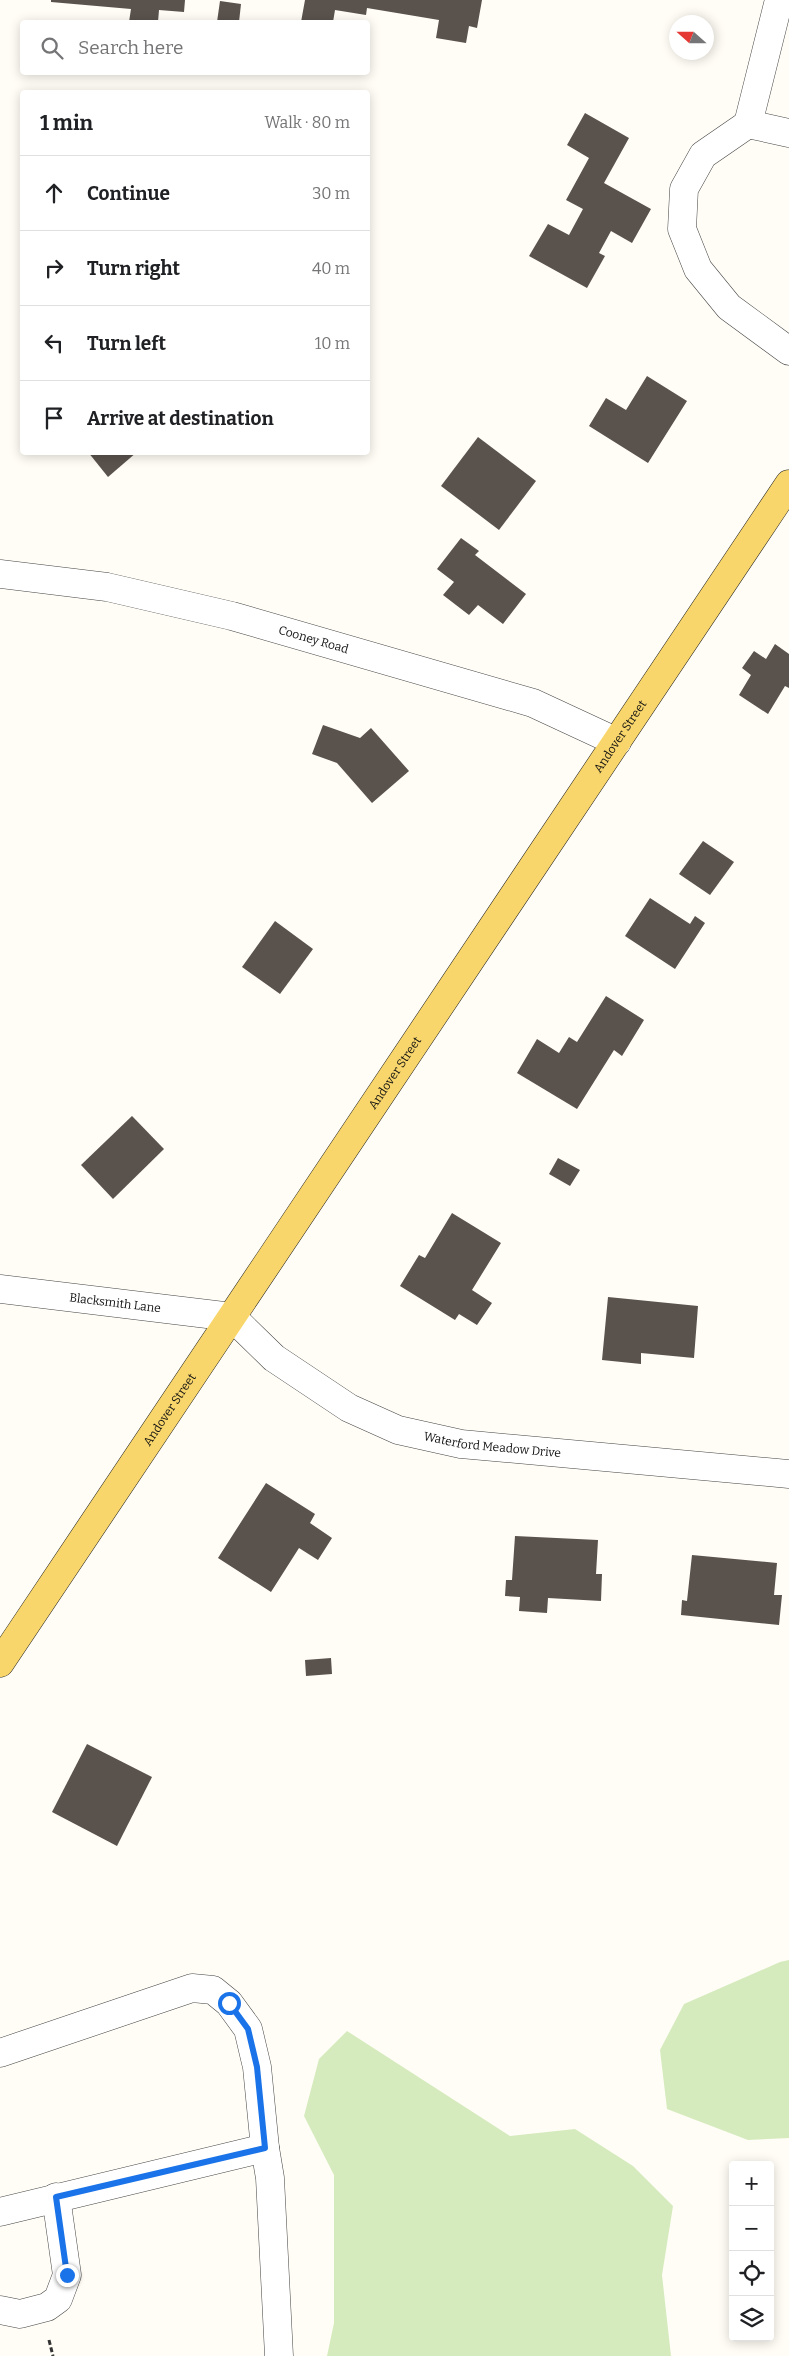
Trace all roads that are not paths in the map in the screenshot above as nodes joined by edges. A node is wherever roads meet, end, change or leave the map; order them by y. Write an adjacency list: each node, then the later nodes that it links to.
1 (779, 0): 2 (street)
2 (748, 124): 3 (street); 4 (street)
3 (789, 133)
4 (789, 351)
5 (789, 484): 7 (main road, Andover Street)
6 (0, 574): 7 (street, Cooney Road)
7 (616, 742): 9 (main road, Andover Street)
8 (0, 1289): 9 (street, Blacksmith Lane)
9 (232, 1317): 10 (street, Waterford Meadow Drive); 11 (main road, Andover Street)
10 (789, 1474)
11 (0, 1663)
12 (0, 2053): 13 (street)
13 (265, 2148): 14 (street); 17 (street)
14 (56, 2197): 15 (street); 16 (street)
15 (0, 2212)
16 (0, 2310)
17 (280, 2356)

